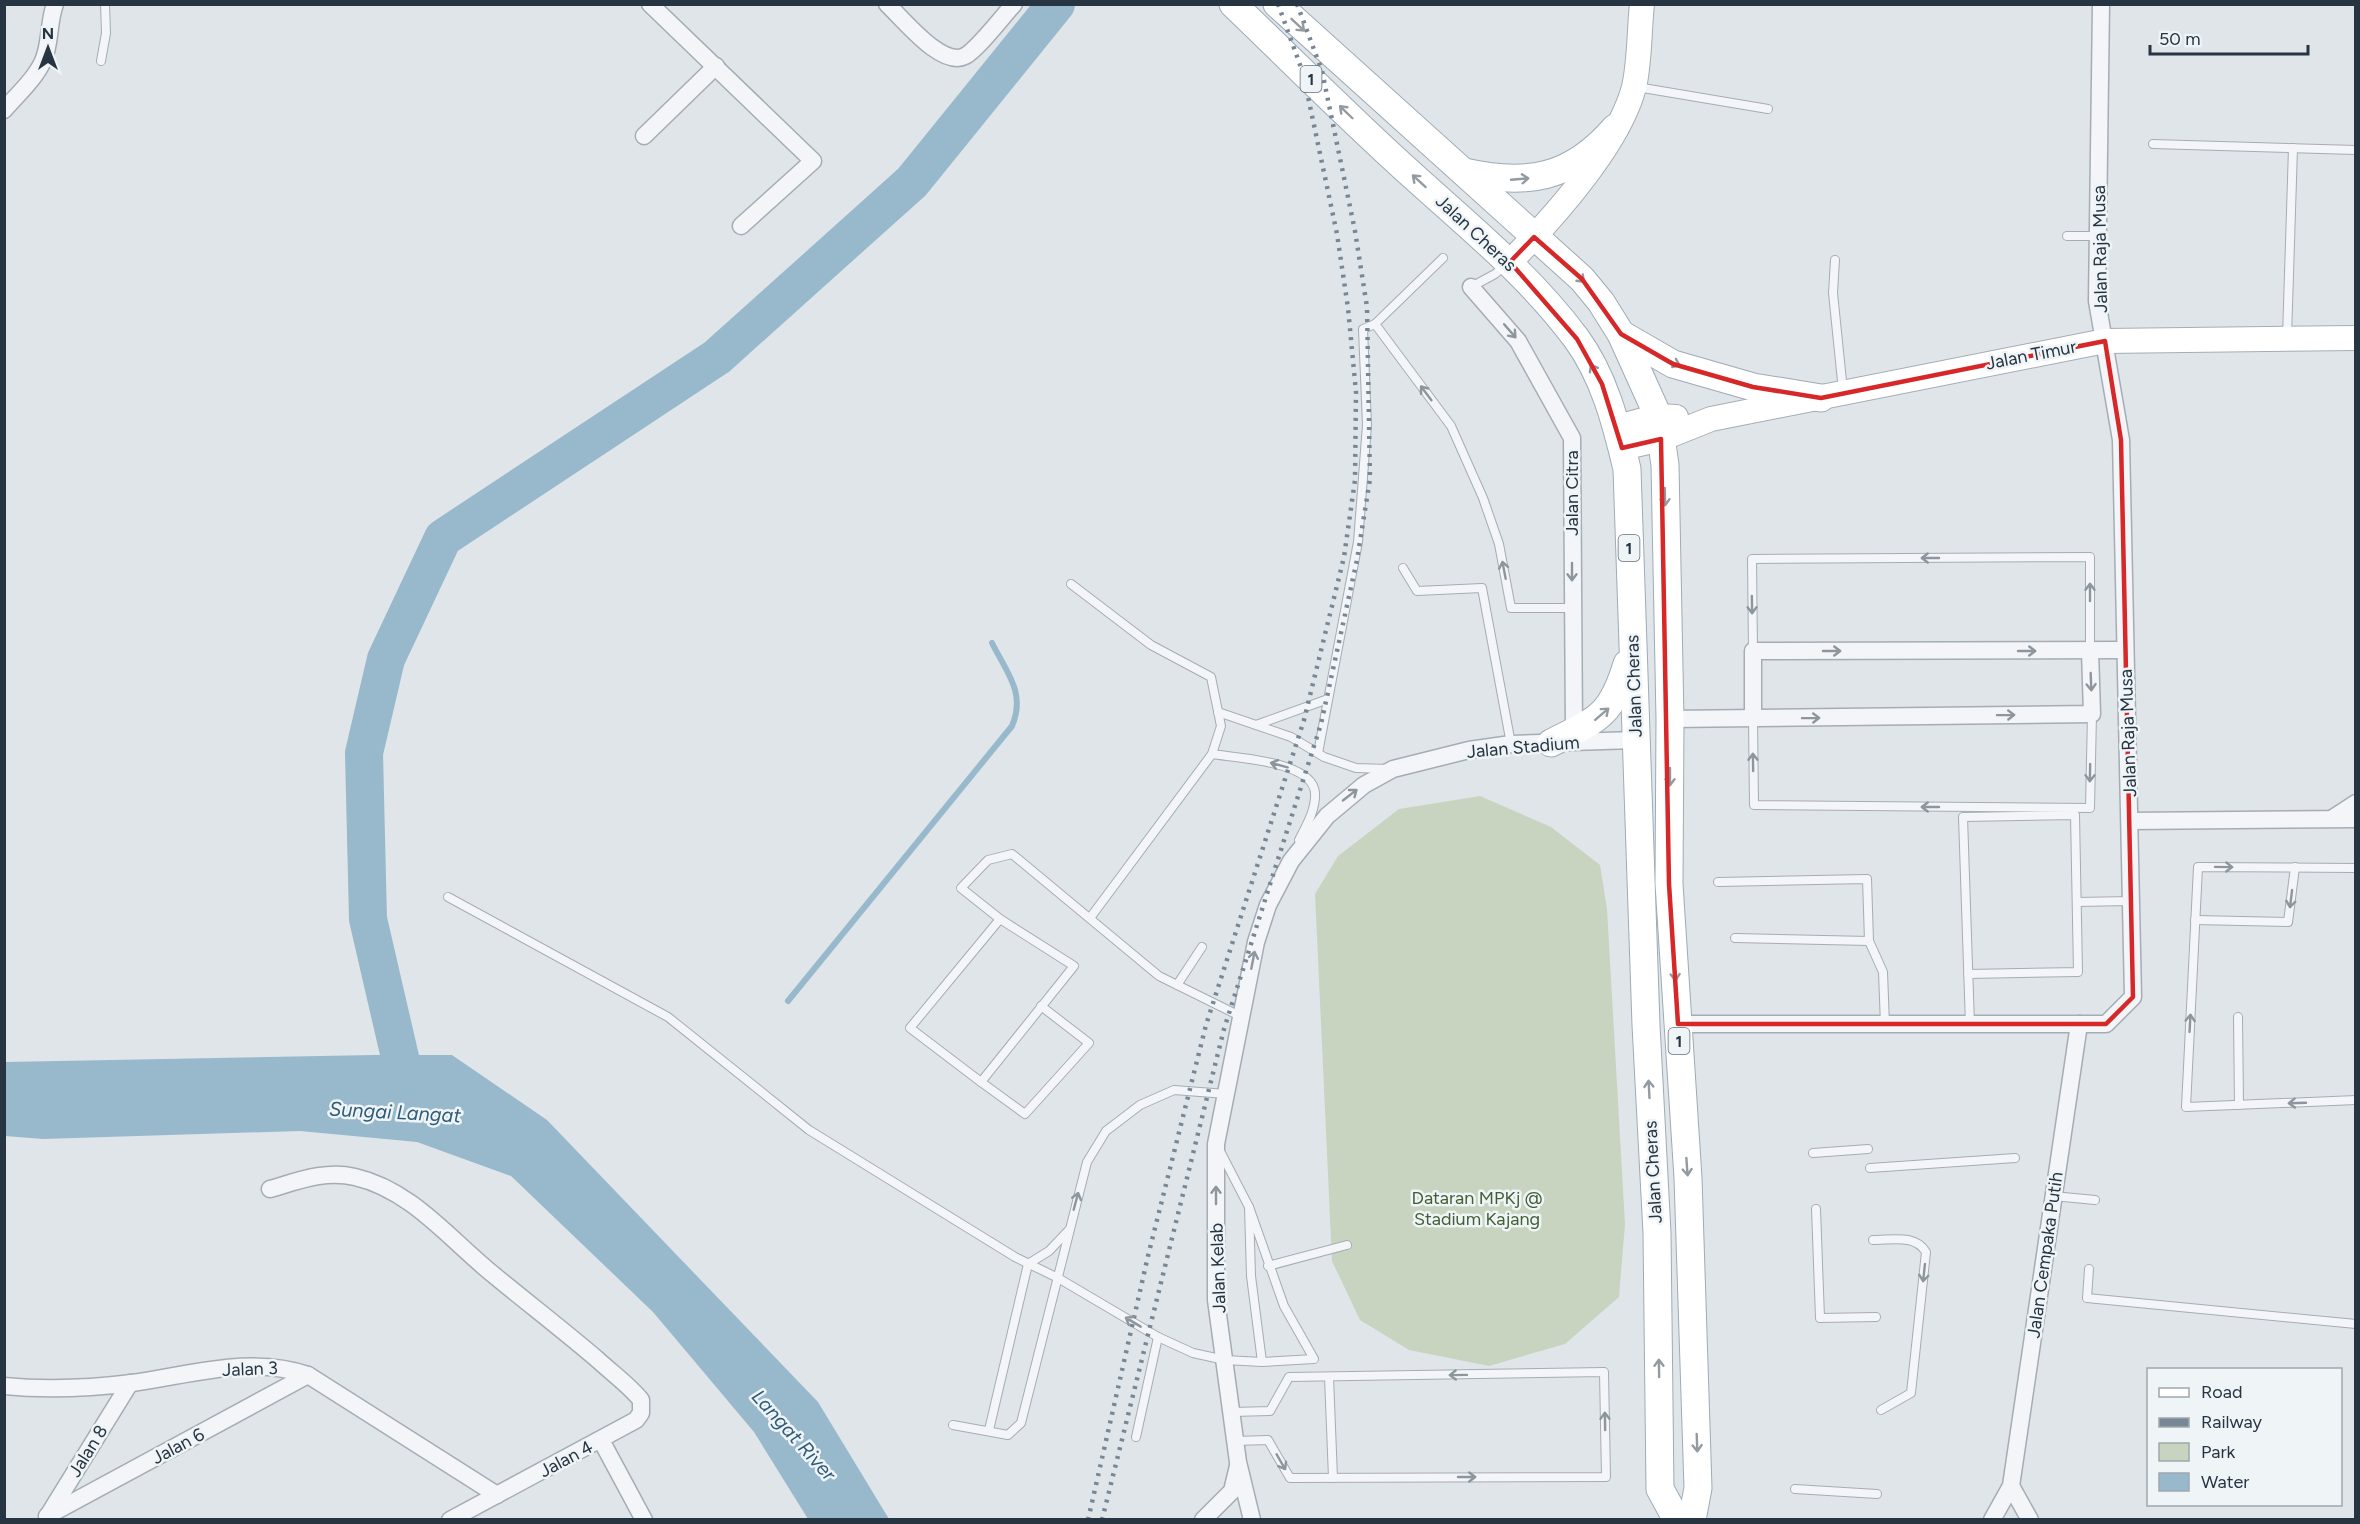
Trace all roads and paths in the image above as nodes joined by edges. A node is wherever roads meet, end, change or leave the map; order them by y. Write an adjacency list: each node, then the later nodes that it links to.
1 (55, 4): 14 (street)
2 (105, 4): 10 (lane)
3 (650, 4): 11 (street)
4 (887, 4): 5 (street)
5 (1014, 4)
6 (1233, 4): 27 (main road, Jalan Cheras / 1, one-way to 6)
7 (1277, 4): 20 (main road, Jalan Cheras / 1, one-way to 20)
8 (1642, 4): 12 (main road)
9 (2101, 4): 23 (street, Jalan Raja Musa)
10 (101, 61)
11 (716, 66): 16 (street); 21 (street)
12 (1634, 86): 13 (lane); 15 (main road)
13 (1768, 109)
14 (4, 110)
15 (1615, 128): 20 (main road, one-way to 15); 24 (main road)
16 (644, 136)
17 (2154, 144): 18 (lane)
18 (2293, 148): 19 (lane); 31 (lane)
19 (2355, 150)
20 (1463, 172): 24 (main road, Jalan Cheras / 1)
21 (741, 226)
22 (2067, 236): 23 (lane)
23 (2098, 236): 33 (street, Jalan Raja Musa)
24 (1534, 237): 27 (main road); 30 (main road, Jalan Cheras / 1, one-way to 30)
25 (1443, 258): 29 (lane)
26 (1835, 260): 34 (lane)
27 (1510, 262): 28 (lane); 36 (main road, Jalan Cheras / 1, one-way to 27)
28 (1471, 287): 39 (street, Jalan Citra, one-way to 39)
29 (1375, 324): 39 (lane, one-way to 29); 44 (lane)
30 (1621, 334): 34 (main road, one-way to 34); 35 (main road, Jalan Cheras / 1)
31 (2287, 338): 32 (main road, Jalan Timur); 33 (main road, Jalan Timur)
32 (2355, 338)
33 (2105, 340): 34 (main road, Jalan Timur); 41 (street, Jalan Raja Musa)
34 (1832, 396): 35 (main road, Jalan Timur)
35 (1659, 428): 36 (main road, Jalan Timur); 48 (main road, Jalan Cheras / 1, one-way to 48)
36 (1619, 437): 40 (main road, Jalan Cheras / 1)
37 (1403, 568): 52 (lane)
38 (1071, 584): 45 (lane)
39 (1573, 608): 50 (street, Jalan Citra)
40 (1632, 648): 50 (main road, one-way to 40); 51 (main road, Jalan Cheras / 1)
41 (2125, 650): 43 (street); 59 (street, Jalan Raja Musa)
42 (1753, 651): 43 (street, one-way to 43); 43 (lane, one-way to 42); 47 (street)
43 (2090, 651): 46 (street, one-way to 46)
44 (1328, 699): 49 (lane); 53 (lane)
45 (1218, 712): 49 (lane); 54 (lane)
46 (2092, 714): 47 (street, one-way to 46); 47 (lane, one-way to 47)
47 (1753, 718): 48 (street)
48 (1670, 719): 78 (main road, Jalan Cheras / 1, one-way to 78)
49 (1256, 725): 53 (lane)
50 (1562, 737): 51 (street, Jalan Stadium); 52 (street, Jalan Stadium)
51 (1635, 740): 131 (main road, Jalan Cheras / 1, one-way to 51)
52 (1511, 744): 55 (street, Jalan Stadium)
53 (1318, 753): 55 (lane)
54 (1212, 754): 60 (lane, one-way to 54); 67 (lane)
55 (1393, 769): 60 (street, Jalan Stadium, one-way to 55)
56 (2355, 803): 57 (street)
57 (2332, 819): 58 (street); 59 (street)
58 (2355, 819)
59 (2130, 821): 65 (street, Jalan Raja Musa)
60 (1291, 861): 76 (street, Jalan Stadium, one-way to 60)
61 (2295, 867): 62 (lane); 69 (lane, one-way to 69); 69 (lane, one-way to 61)
62 (2355, 868)
63 (1718, 882): 71 (lane)
64 (448, 897): 99 (lane)
65 (2131, 901): 66 (lane); 79 (street, Jalan Raja Musa)
66 (2077, 902): 73 (lane); 73 (lane)
67 (1090, 918): 68 (lane); 74 (lane)
68 (1000, 920): 75 (lane); 82 (lane)
69 (2195, 920): 85 (lane, one-way to 69)
70 (1735, 938): 71 (lane)
71 (1869, 941): 81 (lane)
72 (1202, 946): 74 (lane)
73 (1968, 974): 80 (lane)
74 (1177, 985): 76 (lane)
75 (1041, 1006): 82 (lane); 82 (lane)
76 (1242, 1017): 83 (street, Jalan Kelab)
77 (2238, 1017): 85 (lane)
78 (1678, 1024): 81 (street, Jalan Raja Musa); 122 (main road, Jalan Cheras / 1, one-way to 122)
79 (2079, 1024): 80 (street, Jalan Raja Musa); 92 (street, Jalan Cempaka Putih)
80 (1970, 1025): 81 (street, Jalan Raja Musa)
81 (1885, 1026)
82 (981, 1082)
83 (1226, 1094): 86 (street, Jalan Kelab); 96 (lane, one-way to 83)
84 (2355, 1100): 85 (lane, one-way to 85)
85 (2239, 1105)
86 (1216, 1144): 94 (lane); 106 (street, Jalan Kelab, one-way to 86)
87 (1868, 1149): 88 (lane)
88 (1813, 1153)
89 (2015, 1158): 90 (lane)
90 (1870, 1168)
91 (270, 1189): 117 (street)
92 (2053, 1196): 93 (lane); 121 (street, Jalan Cempaka Putih)
93 (2095, 1200)
94 (1249, 1207): 100 (lane); 107 (lane)
95 (1816, 1209): 103 (lane)
96 (1068, 1230): 99 (lane); 102 (lane)
97 (1873, 1240): 112 (lane, one-way to 112)
98 (1347, 1245): 100 (lane)
99 (1028, 1264): 102 (lane); 115 (lane)
100 (1268, 1266): 107 (lane)
101 (2089, 1269): 104 (lane)
102 (1058, 1278): 105 (lane, one-way to 102); 115 (lane)
103 (1876, 1317)
104 (2355, 1324)
105 (1158, 1337): 106 (lane); 116 (lane)
106 (1225, 1360): 107 (lane); 113 (street, Jalan Kelab)
107 (1262, 1362)
108 (308, 1375): 110 (street, Jalan 3); 125 (street, Jalan 3); 126 (street, Jalan 6)
109 (1329, 1377): 113 (lane); 120 (lane); 120 (lane, one-way to 109)
110 (130, 1383): 111 (street, Jalan 3); 126 (street, Jalan 8)
111 (4, 1386)
112 (1881, 1410)
113 (1232, 1412): 118 (street, Jalan Kelab)
114 (952, 1425): 115 (lane)
115 (989, 1430)
116 (1136, 1437)
117 (601, 1440): 125 (street, Jalan 4); 128 (street, Jalan 4)
118 (1235, 1441): 119 (street, Jalan Kelab); 120 (lane, one-way to 120)
119 (1238, 1462): 129 (street); 130 (street, Jalan Kelab)
120 (1333, 1478)
121 (2011, 1486): 134 (street, Jalan Cempaka Putih); 135 (street)
122 (1698, 1488): 132 (main road, Jalan Cheras); 133 (main road)
123 (1795, 1489): 124 (lane)
124 (1877, 1494)
125 (497, 1495): 127 (street, Jalan 4)
126 (46, 1518)
127 (450, 1520)
128 (644, 1520)
129 (1203, 1520)
130 (1252, 1520)
131 (1677, 1520)
132 (1692, 1520)
133 (1713, 1520)
134 (1992, 1520)
135 (2030, 1520)

